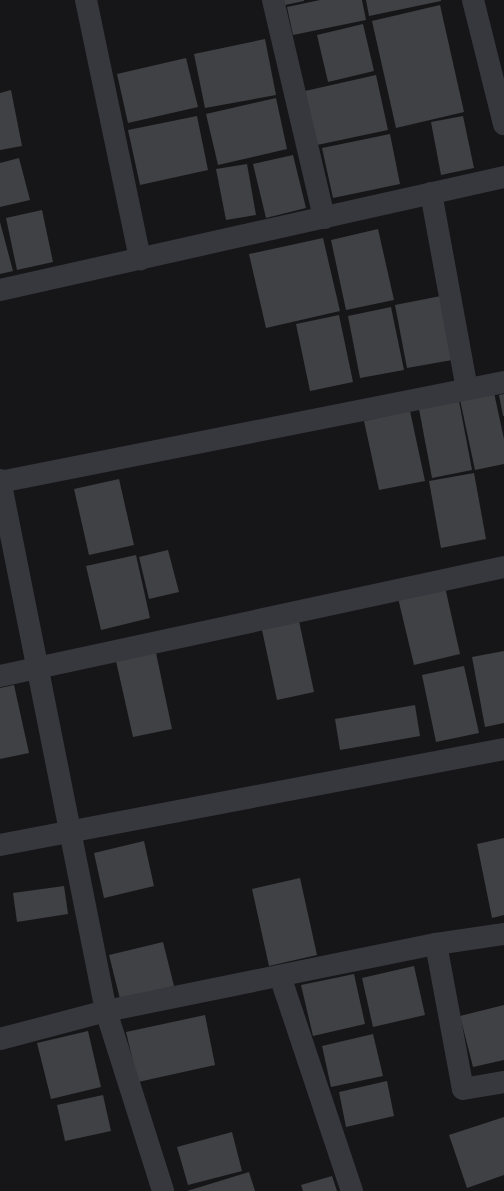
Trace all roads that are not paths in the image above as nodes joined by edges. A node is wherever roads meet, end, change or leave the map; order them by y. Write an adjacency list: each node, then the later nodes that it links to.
1 (86, 0): 8 (street)
2 (273, 0): 7 (street)
3 (473, 0): 4 (street)
4 (504, 124)
5 (504, 177): 6 (street)
6 (432, 193): 7 (street); 11 (street)
7 (324, 218): 8 (street)
8 (140, 259): 9 (street)
9 (0, 290)
10 (504, 382): 11 (street)
11 (467, 389): 12 (street)
12 (0, 482): 14 (street)
13 (504, 567): 14 (street)
14 (36, 668): 15 (street); 17 (street)
15 (0, 676)
16 (504, 748): 17 (street)
17 (71, 833): 18 (street); 22 (street)
18 (0, 845)
19 (504, 934): 20 (street)
20 (436, 944): 21 (street); 24 (street)
21 (280, 976): 22 (street); 26 (street)
22 (106, 1011): 23 (street); 25 (street)
23 (0, 1039)
24 (504, 1082)
25 (163, 1191)
26 (352, 1191)

